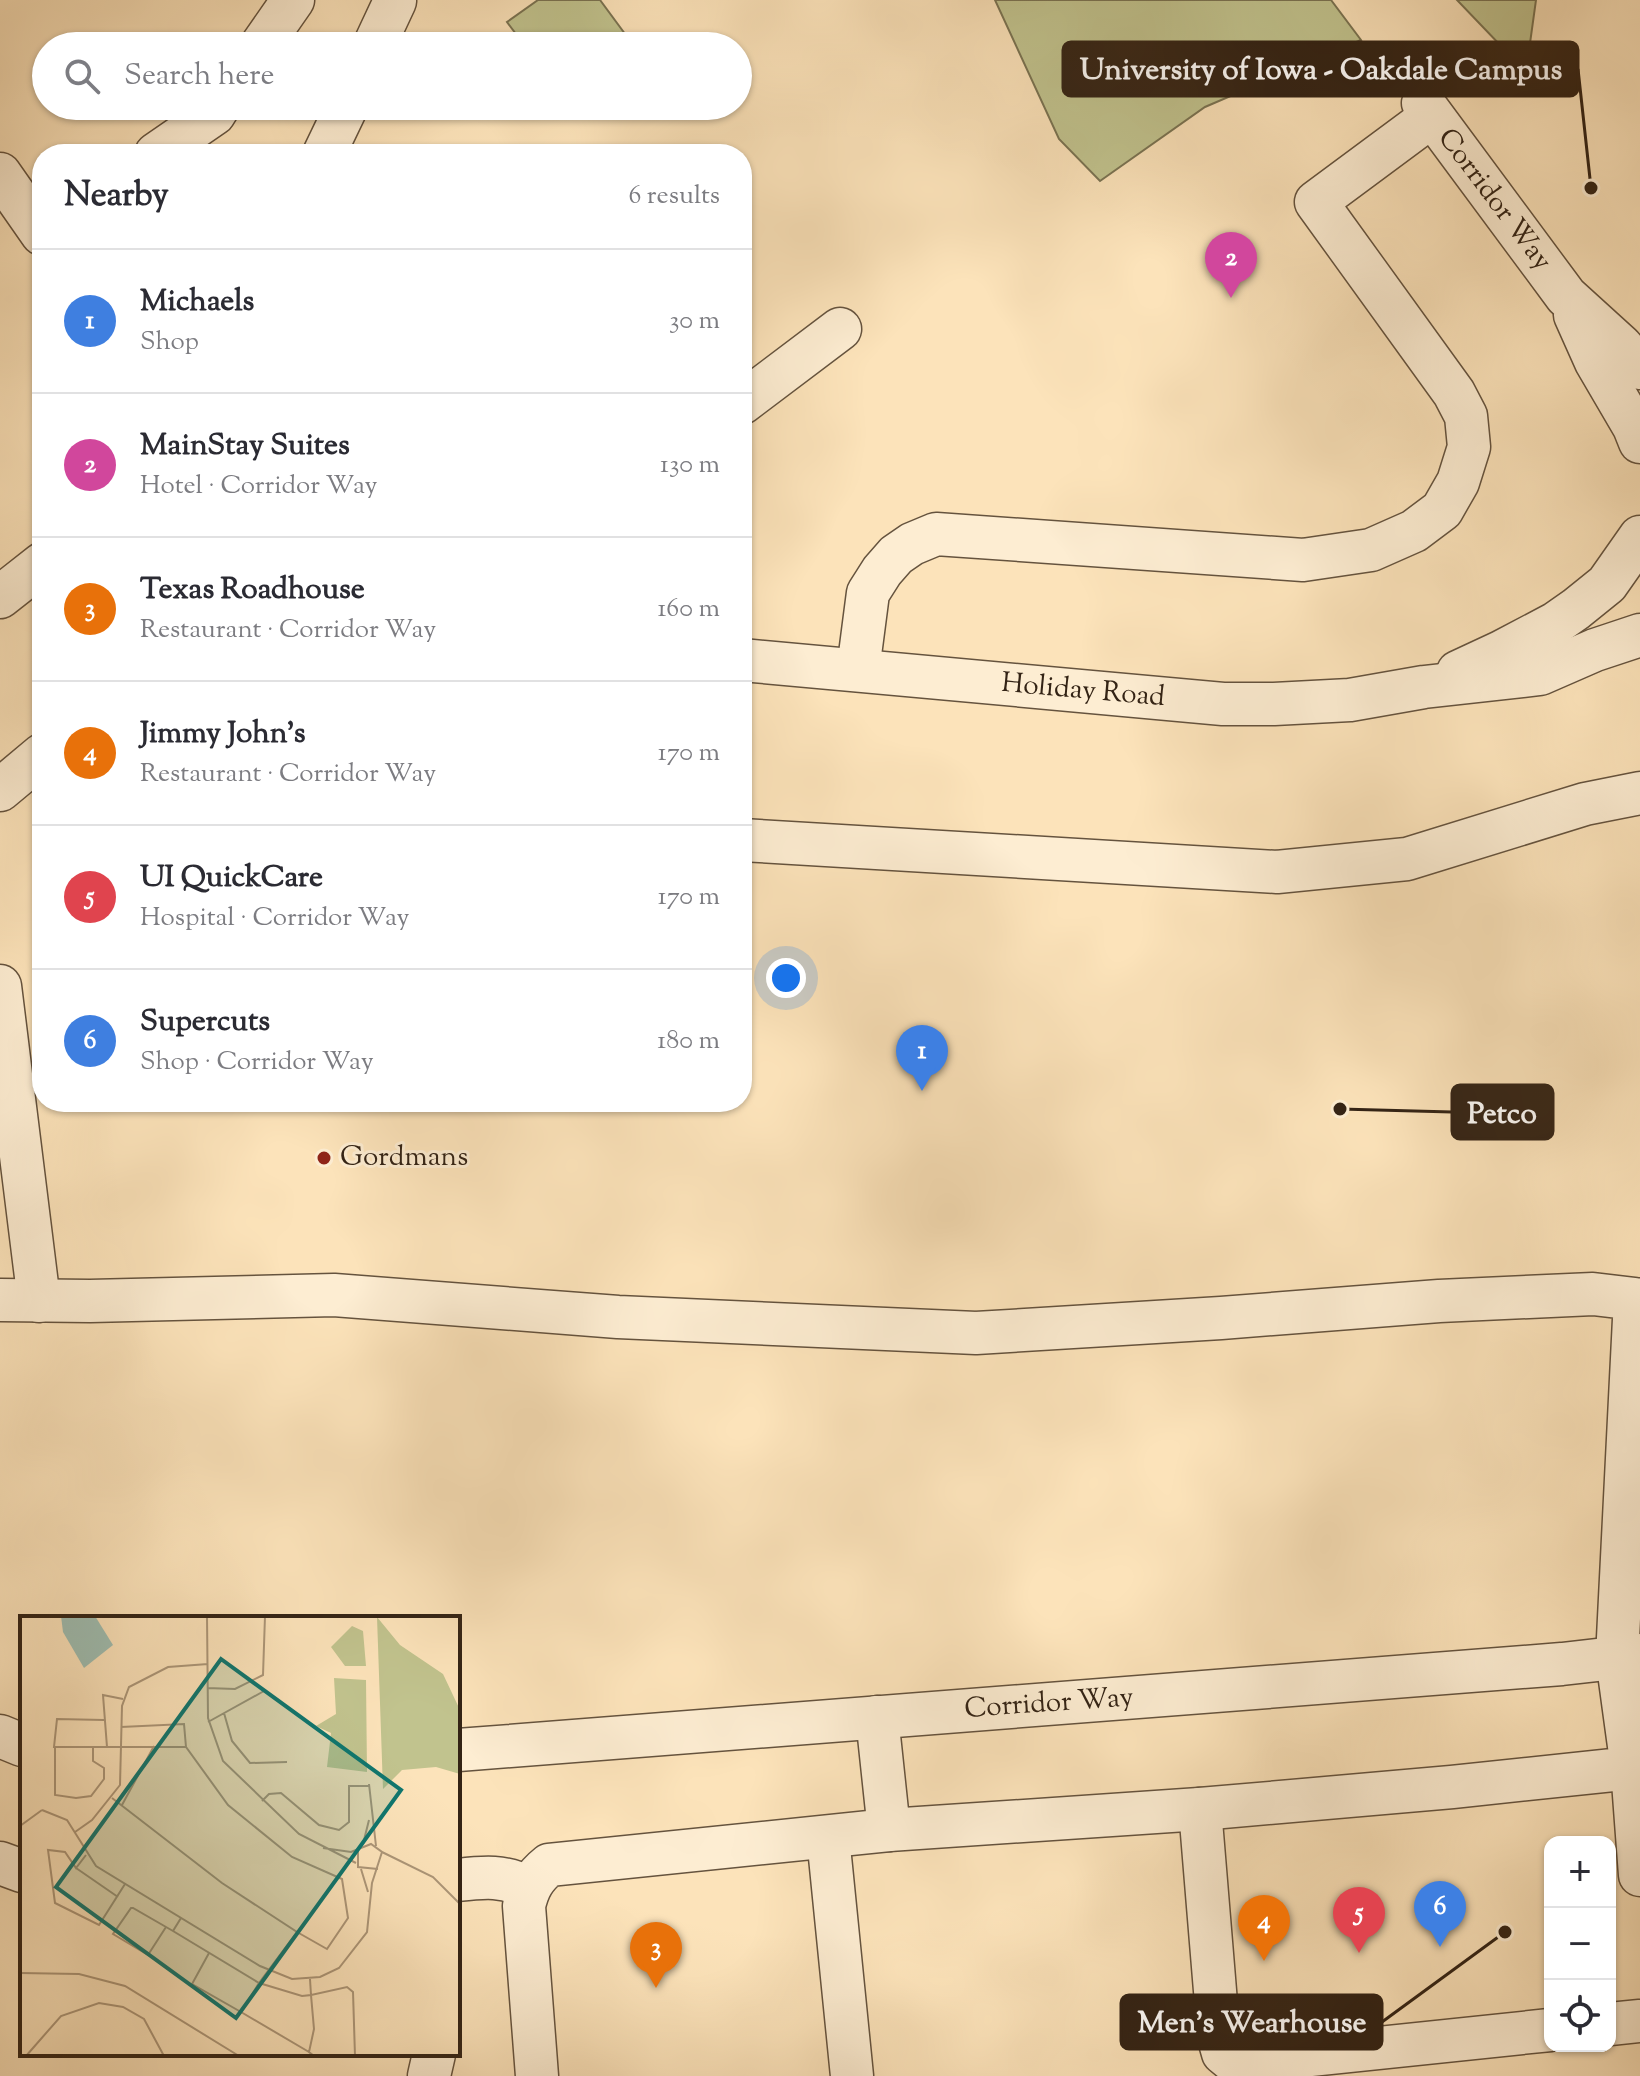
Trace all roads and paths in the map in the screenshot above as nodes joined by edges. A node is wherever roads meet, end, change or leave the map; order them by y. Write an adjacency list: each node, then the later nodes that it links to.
1 (293, 0): 3 (street)
2 (395, 1): 4 (street)
3 (271, 32)
4 (381, 32)
5 (205, 120): 7 (street)
6 (340, 120): 8 (street)
7 (170, 144)
8 (329, 144)
9 (0, 174): 10 (street)
10 (32, 220)
11 (1566, 296): 13 (street, Corridor Way); 15 (street, Corridor Way); 23 (street, Corridor Way)
12 (840, 329): 14 (street)
13 (1640, 368)
14 (752, 395)
15 (1640, 442)
16 (1640, 537): 24 (street, Holiday Road)
17 (1640, 548): 18 (street)
18 (1640, 556)
19 (32, 572): 20 (street)
20 (0, 597)
21 (1640, 635): 24 (street, Holiday Road)
22 (752, 661): 23 (street, Holiday Road)
23 (858, 670): 24 (street, Holiday Road)
24 (1424, 687)
25 (32, 763): 26 (street)
26 (0, 790)
27 (1640, 793): 28 (street)
28 (752, 841)
29 (0, 986): 31 (street)
30 (1638, 1299): 31 (street); 32 (street)
31 (19, 1300)
32 (1628, 1656): 33 (street, Corridor Way); 37 (street)
33 (877, 1717): 36 (street, Corridor Way); 39 (street)
34 (0, 1736): 35 (street)
35 (20, 1744)
36 (460, 1750)
37 (1636, 1768): 38 (street); 43 (street)
38 (1200, 1809): 39 (street); 48 (street)
39 (889, 1830): 40 (street)
40 (828, 1837): 45 (street); 52 (street)
41 (0, 1863): 42 (street)
42 (20, 1870)
43 (1640, 1875)
44 (460, 1880): 45 (street)
45 (528, 1888): 51 (street)
46 (1640, 2021): 47 (street)
47 (1616, 2023)
48 (1544, 2031)
49 (434, 2056): 50 (street)
50 (429, 2076)
51 (537, 2076)
52 (852, 2076)

